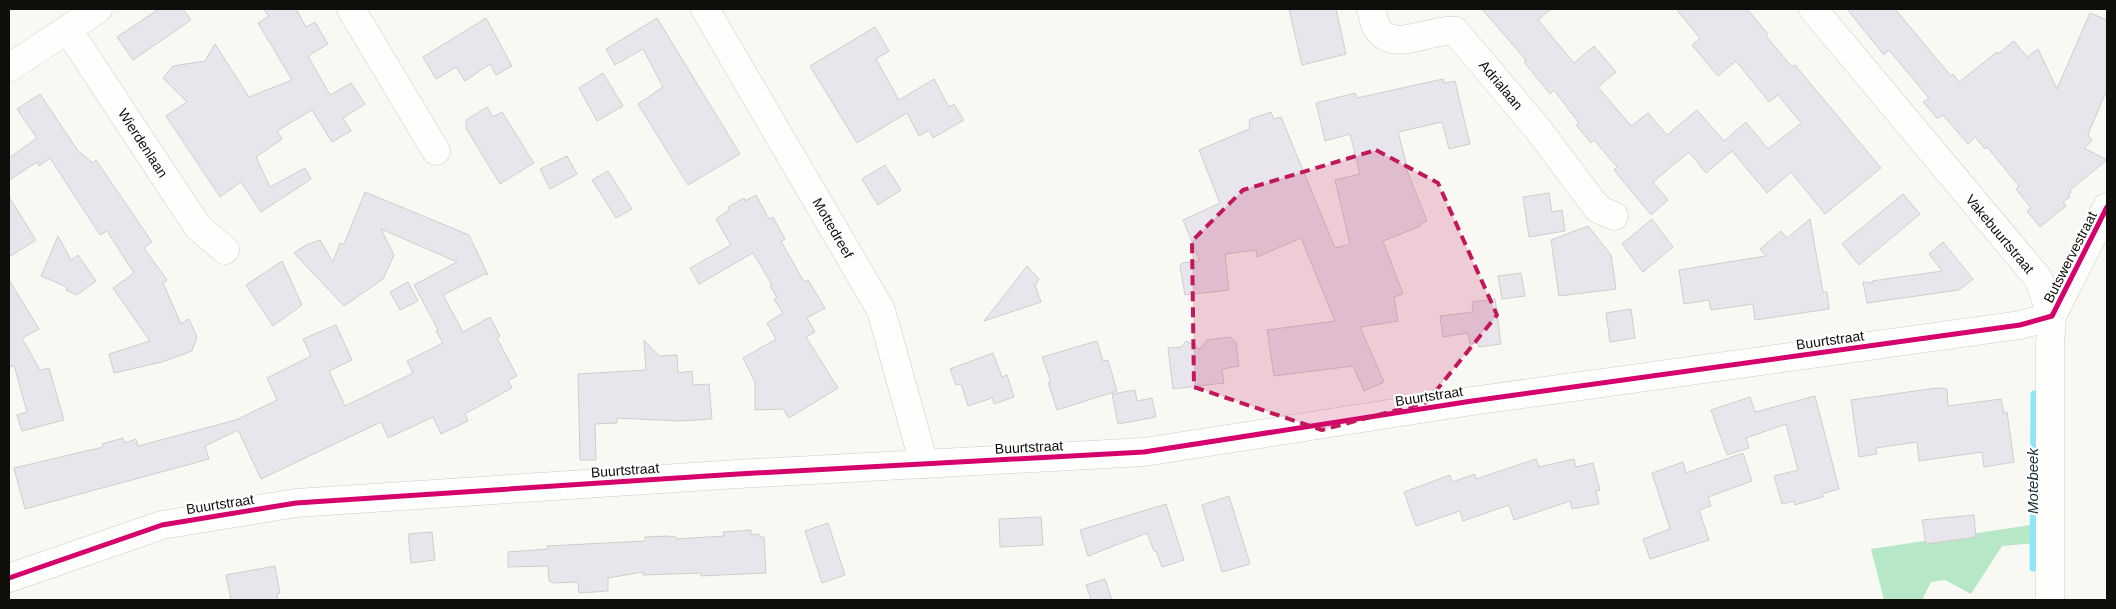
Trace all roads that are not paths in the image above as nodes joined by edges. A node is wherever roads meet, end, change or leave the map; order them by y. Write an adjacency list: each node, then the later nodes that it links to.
1 (98, 9): 6 (street)
2 (351, 9): 8 (street)
3 (705, 9): 13 (street, Mottedreef)
4 (1371, 9): 10 (street, Adrialaan)
5 (1813, 9): 12 (street, Vakebuurtstraat)
6 (68, 30): 7 (street); 11 (street, Wierdenlaan)
7 (9, 68)
8 (436, 151)
9 (2107, 207): 12 (street, Butswervestraat)
10 (1614, 216)
11 (225, 250)
12 (2052, 316): 13 (street, Buurtstraat); 15 (street, Vakebuurtstraat)
13 (924, 464): 14 (street, Buurtstraat)
14 (9, 578)
15 (2050, 600)

